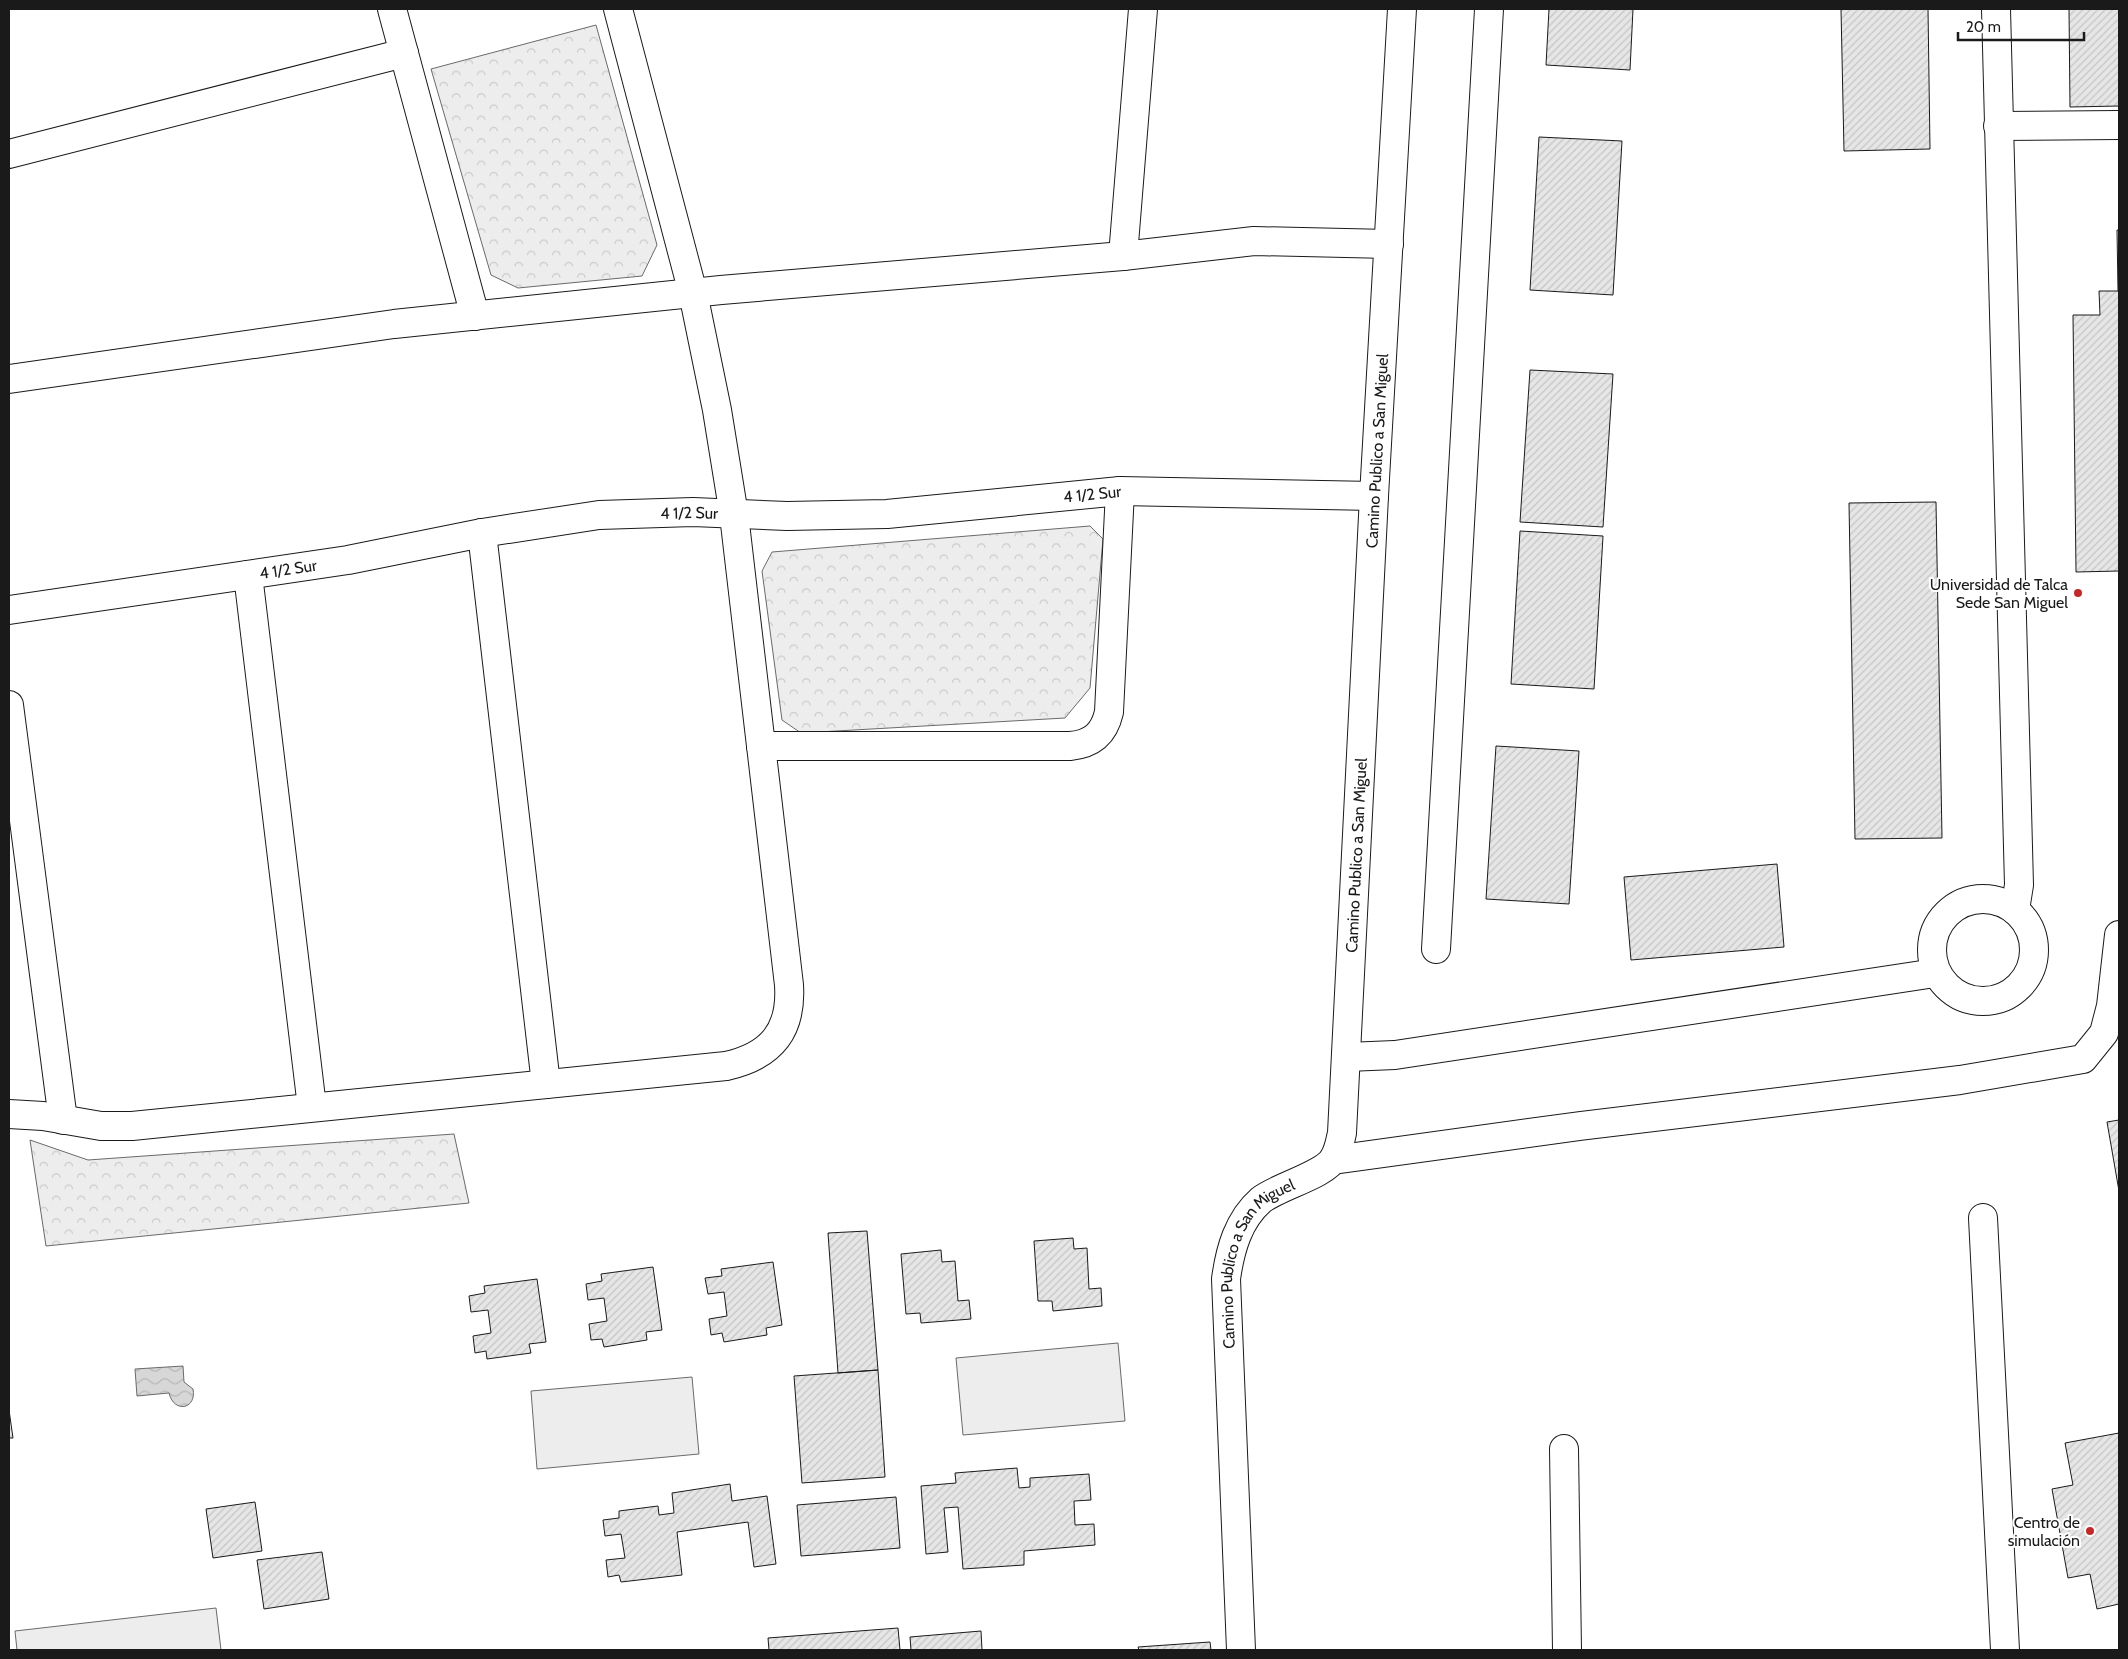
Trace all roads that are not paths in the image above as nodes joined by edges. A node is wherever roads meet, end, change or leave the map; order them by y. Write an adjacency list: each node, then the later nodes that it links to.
1 (392, 9): 7 (street)
2 (618, 9): 13 (street)
3 (1143, 9): 12 (street)
4 (1402, 9): 11 (street, Camino Publico a San Miguel)
5 (1489, 9): 26 (street)
6 (1996, 9): 9 (street)
7 (404, 53): 10 (street); 14 (street)
8 (2119, 125): 9 (street)
9 (1998, 126): 24 (street)
10 (9, 154)
11 (1389, 244): 12 (street); 17 (street, Camino Publico a San Miguel)
12 (1123, 256): 13 (street)
13 (693, 293): 14 (street); 18 (street)
14 (475, 316): 15 (street)
15 (9, 379)
16 (1120, 491): 17 (street, 4 1/2 Sur); 18 (street, 4 1/2 Sur); 23 (street)
17 (1374, 496): 28 (street, Camino Publico a San Miguel)
18 (734, 515): 19 (street, 4 1/2 Sur); 23 (street)
19 (482, 533): 20 (street, 4 1/2 Sur); 29 (street)
20 (248, 575): 21 (street, 4 1/2 Sur); 30 (street)
21 (9, 610)
22 (9, 705): 32 (street)
23 (761, 746): 29 (street)
24 (2015, 910): 27 (street); 27 (street)
25 (2119, 934): 33 (street)
26 (1436, 949)
27 (1935, 973): 28 (street)
28 (1347, 1057): 33 (street, Camino Publico a San Miguel)
29 (546, 1084): 30 (street)
30 (312, 1107): 32 (street)
31 (9, 1114): 32 (street)
32 (63, 1120)
33 (1333, 1160): 36 (street, Camino Publico a San Miguel)
34 (1983, 1218): 38 (street)
35 (1564, 1448): 37 (street)
36 (1241, 1650)
37 (1567, 1650)
38 (2005, 1650)

